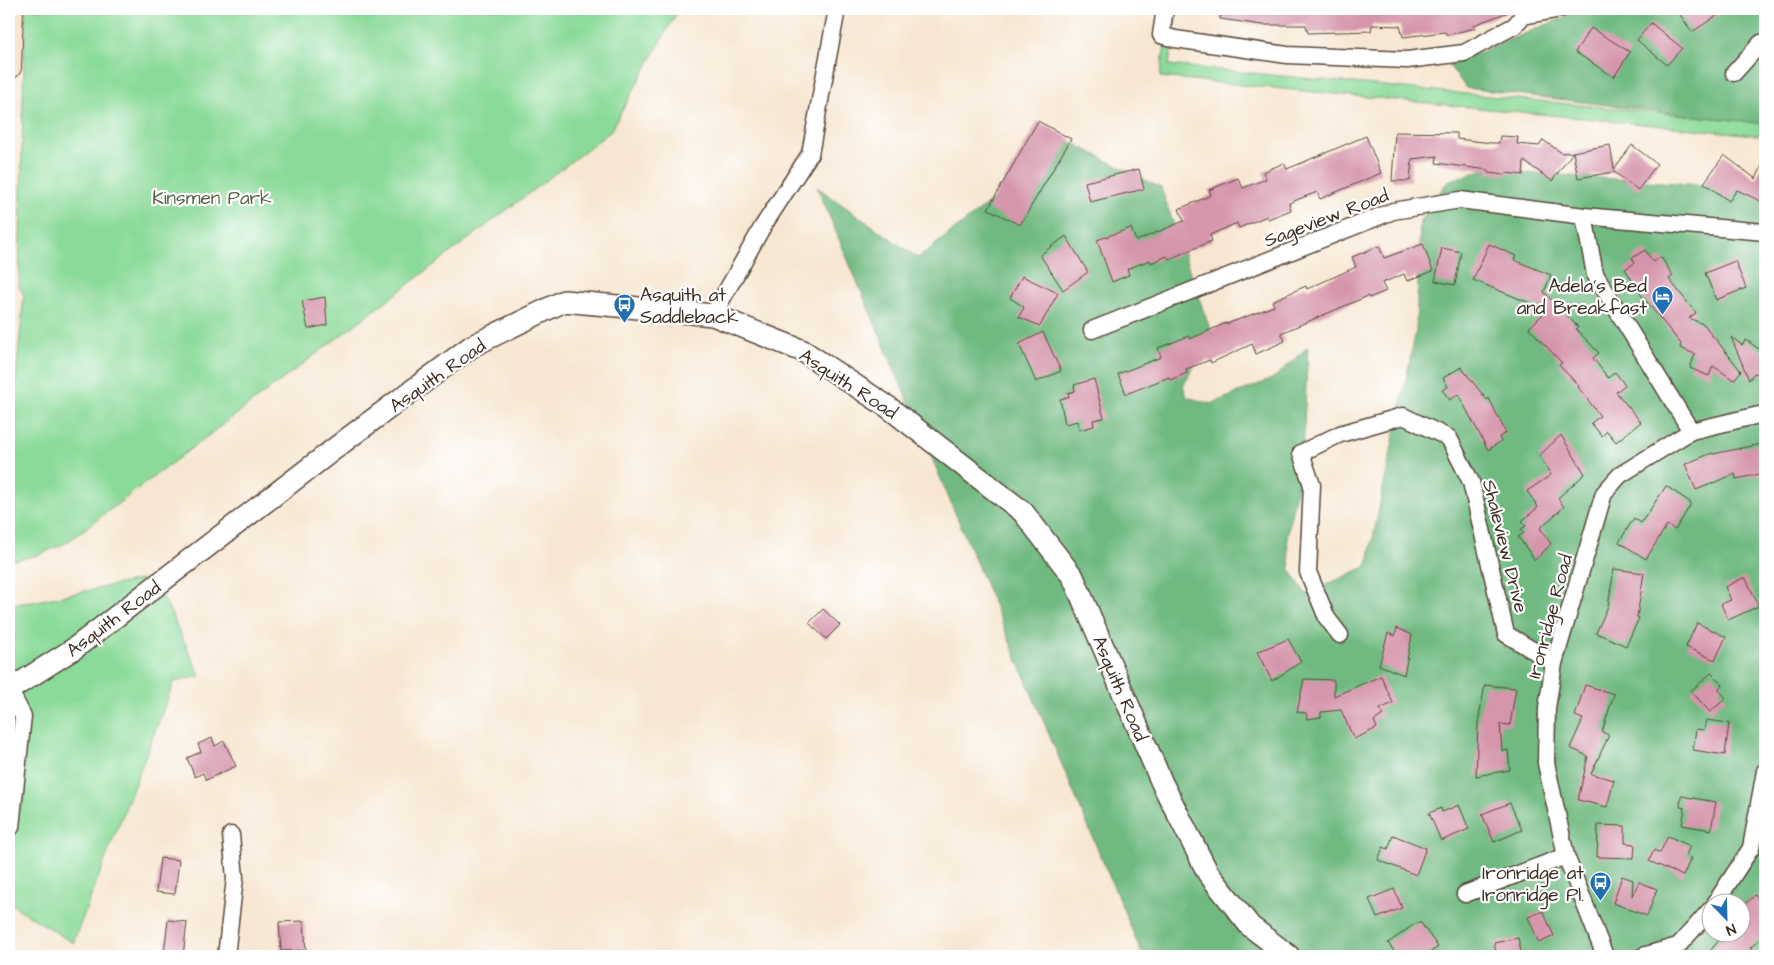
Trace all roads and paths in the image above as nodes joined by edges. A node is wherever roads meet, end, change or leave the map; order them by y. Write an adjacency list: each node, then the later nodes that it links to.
1 (11, 9): 7 (main road)
2 (837, 9): 11 (street)
3 (1165, 9): 5 (street)
4 (1561, 9): 5 (street)
5 (1522, 12)
6 (1765, 42): 8 (street)
7 (9, 67)
8 (1734, 74)
9 (1584, 216): 10 (street, Sageview Road); 12 (street, Sageview Road); 14 (street)
10 (1765, 232)
11 (713, 315): 17 (street, Asquith Road); 26 (street, Asquith Road)
12 (1092, 330)
13 (1765, 416): 14 (street, Ironridge Road)
14 (1691, 431): 16 (street, Ironridge Road)
15 (1340, 635): 16 (street, Shaleview Drive)
16 (1554, 663): 21 (street, Ironridge Road)
17 (9, 689): 19 (street)
18 (1765, 771): 22 (street)
19 (9, 828)
20 (231, 835): 25 (street)
21 (1566, 856): 23 (street); 27 (street, Ironridge Road)
22 (1722, 892)
23 (1465, 894)
24 (1702, 919): 28 (street)
25 (226, 956)
26 (1289, 956)
27 (1605, 956)
28 (1643, 956)

